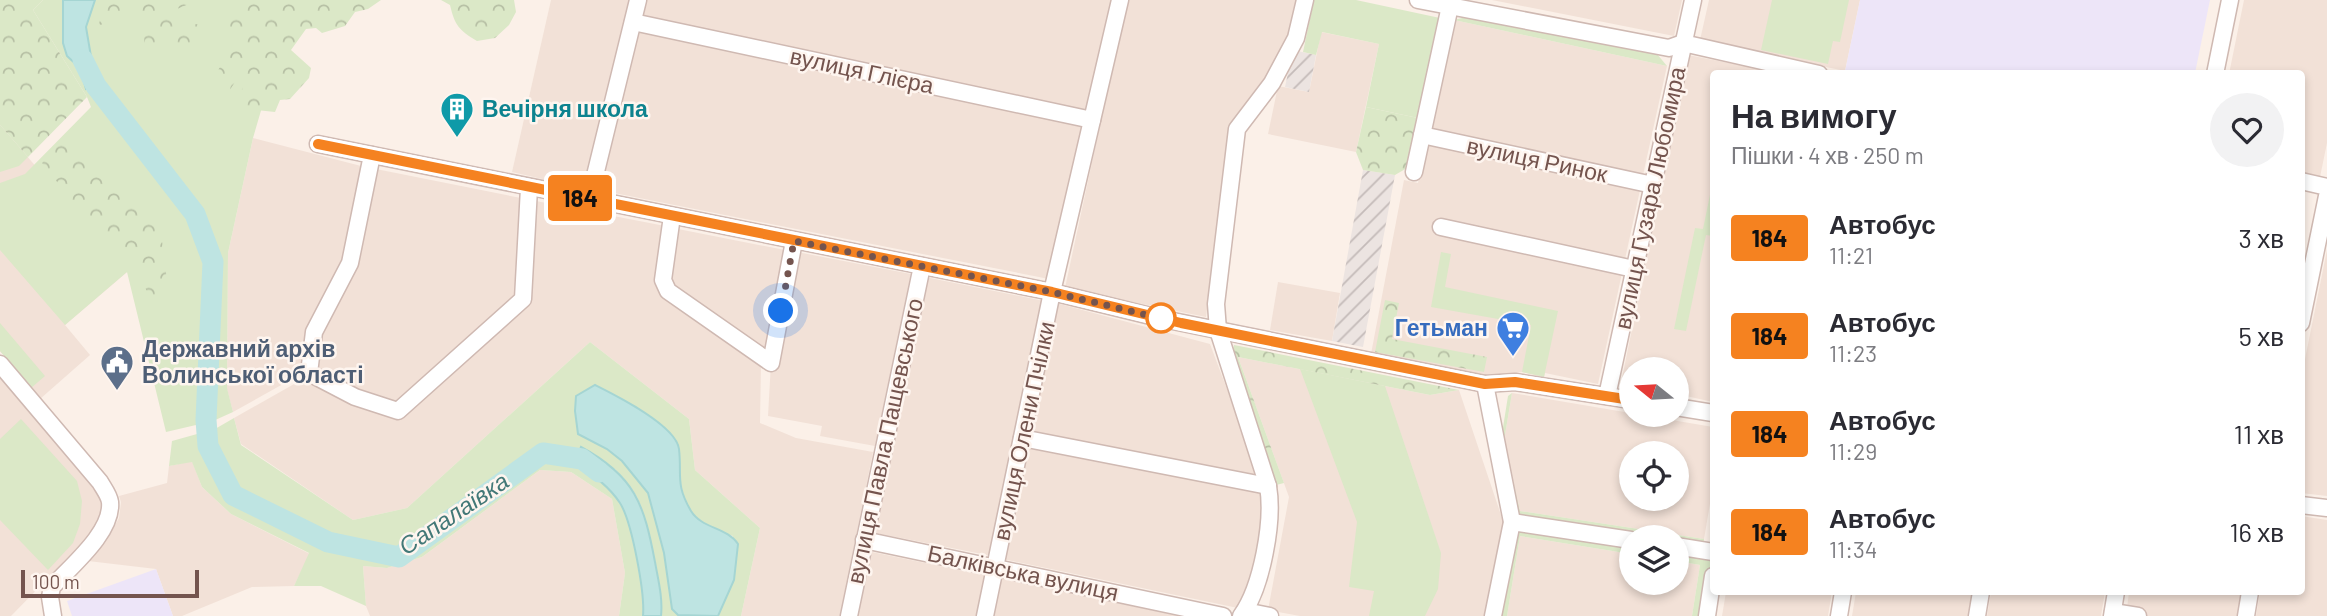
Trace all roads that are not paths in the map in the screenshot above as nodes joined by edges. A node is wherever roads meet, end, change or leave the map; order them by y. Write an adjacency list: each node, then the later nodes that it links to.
1 (638, 0): 9 (street)
2 (1120, 0): 13 (street, вулиця Олени Пчілки)
3 (1305, 0): 31 (street)
4 (1418, 0): 8 (street)
5 (1693, 0): 10 (street, вулиця Гузара Любомира)
6 (2230, 0): 12 (street)
7 (1471, 5): 8 (street); 10 (street)
8 (1450, 6): 14 (street)
9 (633, 22): 13 (street, вулиця Глієра); 23 (street)
10 (1683, 43): 11 (street); 19 (street, вулиця Гузара Любомира)
11 (1801, 70)
12 (2216, 70)
13 (1092, 120): 29 (street, вулиця Олени Пчілки)
14 (1422, 135): 17 (street); 19 (street, вулиця Ринок)
15 (318, 144): 16 (street)
16 (372, 155): 21 (street); 21 (street)
17 (1414, 172)
18 (2305, 182): 20 (street)
19 (1653, 186): 28 (street, вулиця Гузара Любомира)
20 (2327, 187)
21 (529, 188): 23 (street)
22 (2327, 196): 30 (street)
23 (589, 200): 24 (street)
24 (672, 216): 26 (street); 26 (street)
25 (1441, 227): 28 (street)
26 (794, 241): 27 (street)
27 (922, 266): 29 (street); 44 (street, вулиця Павла Пащевського)
28 (1634, 269): 34 (street, вулиця Гузара Любомира)
29 (1052, 292): 31 (street); 38 (street, вулиця Олени Пчілки)
30 (2305, 303)
31 (1218, 330): 33 (street); 39 (street)
32 (0, 364): 55 (street)
33 (1485, 384): 34 (street); 42 (street)
34 (1607, 396): 35 (street)
35 (1619, 398)
36 (1689, 409): 37 (street)
37 (1710, 413)
38 (1022, 438): 39 (street); 47 (street, вулиця Олени Пчілки)
39 (1268, 486): 53 (street)
40 (2305, 505): 41 (street)
41 (2327, 508)
42 (1511, 522): 43 (street); 60 (street)
43 (1619, 538)
44 (864, 540): 47 (street, Балківська вулиця); 56 (street, вулиця Павла Пащевського)
45 (1689, 549): 46 (street)
46 (1710, 552)
47 (996, 567): 57 (street, вулиця Олени Пчілки); 58 (street, Балківська вулиця)
48 (1710, 595): 61 (street)
49 (1842, 595): 62 (street)
50 (1980, 595): 63 (street)
51 (2115, 595): 54 (street)
52 (2250, 595): 65 (street)
53 (1243, 613): 59 (street)
54 (2112, 614): 64 (street)
55 (53, 616)
56 (849, 616)
57 (985, 616)
58 (1223, 616)
59 (1270, 616)
60 (1493, 616)
61 (1707, 616)
62 (1839, 616)
63 (1977, 616)
64 (2138, 616)
65 (2246, 616)

